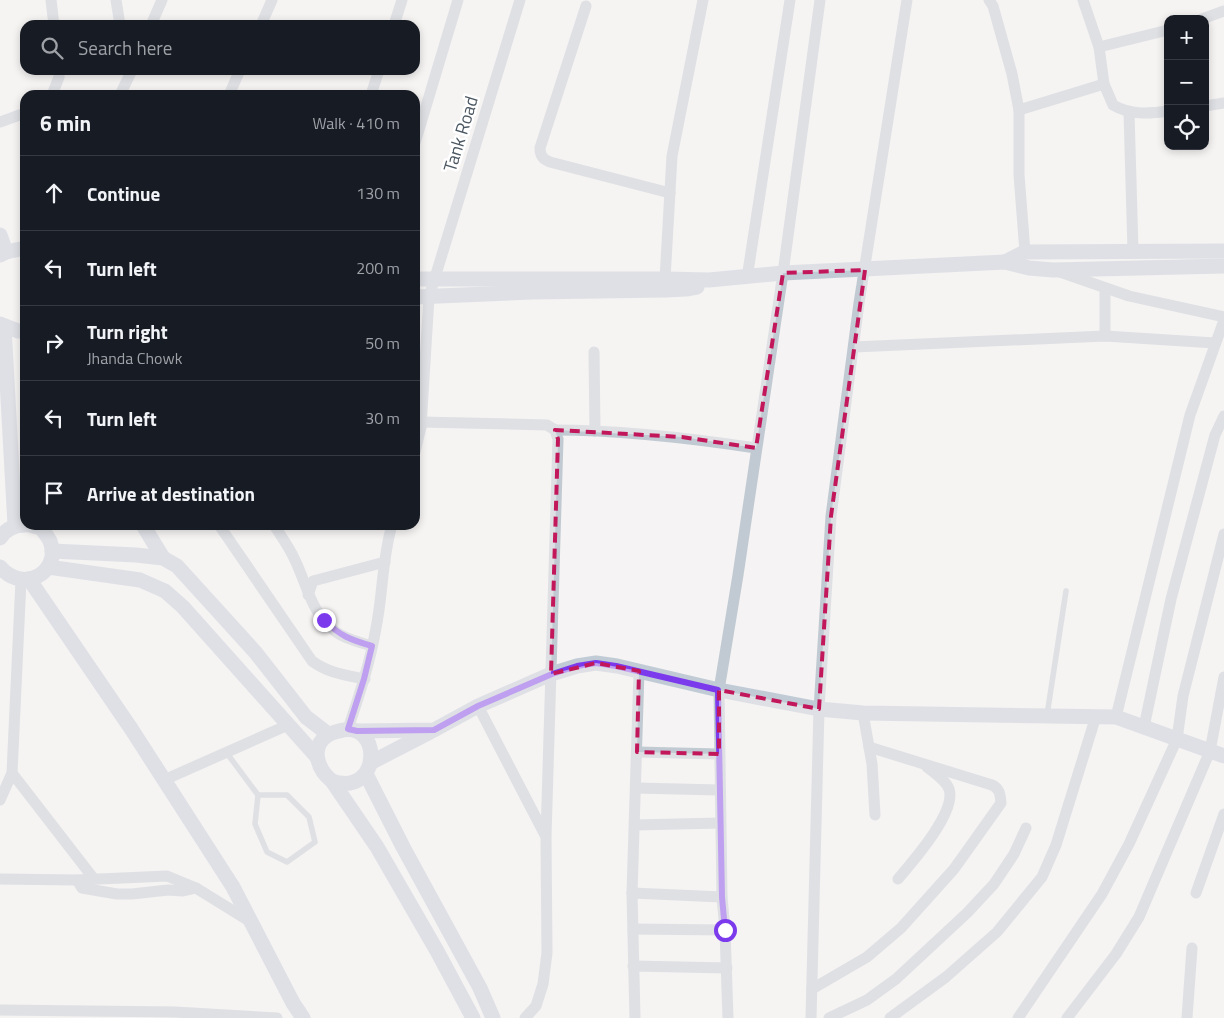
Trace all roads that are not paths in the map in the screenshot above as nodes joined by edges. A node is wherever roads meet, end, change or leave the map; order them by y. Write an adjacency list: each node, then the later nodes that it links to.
1 (51, 0): 17 (street)
2 (116, 0): 18 (street)
3 (162, 0): 19 (street)
4 (272, 0): 20 (street)
5 (402, 0): 21 (street)
6 (458, 0): 40 (street)
7 (520, 0): 55 (street, Tank Road)
8 (703, 0): 41 (street)
9 (790, 0): 53 (street)
10 (820, 0): 52 (street)
11 (907, 0): 50 (street)
12 (989, 0): 35 (street)
13 (1083, 0): 23 (street)
14 (586, 6): 41 (street)
15 (1224, 11): 16 (street)
16 (1209, 16)
17 (53, 20)
18 (119, 20)
19 (153, 20)
20 (262, 20)
21 (396, 20)
22 (1164, 31): 23 (street)
23 (1099, 47): 28 (street)
24 (59, 75): 29 (street)
25 (128, 75): 30 (street)
26 (238, 75): 31 (street)
27 (377, 75): 32 (street)
28 (1104, 84): 35 (street); 37 (street)
29 (54, 90)
30 (122, 90)
31 (231, 90)
32 (373, 90)
33 (1224, 103): 34 (street)
34 (1209, 105)
35 (1020, 110): 46 (street)
36 (1164, 111): 37 (street)
37 (1129, 112): 44 (street)
38 (20, 115): 39 (street)
39 (0, 122)
40 (420, 126)
41 (670, 193): 56 (street)
42 (0, 235): 47 (street)
43 (20, 249): 47 (street)
44 (1133, 251): 45 (street); 46 (street)
45 (1224, 251)
46 (1025, 252): 48 (street)
47 (3, 254)
48 (1005, 262): 50 (street); 51 (street)
49 (1224, 266): 51 (street)
50 (865, 270): 52 (street); 65 (street)
51 (1053, 270): 58 (street)
52 (783, 273): 53 (street); 73 (street)
53 (748, 278): 57 (street)
54 (420, 279): 55 (street)
55 (434, 279): 56 (street); 59 (street, Tank Road)
56 (665, 279): 57 (street)
57 (709, 280): 59 (street)
58 (1105, 288): 60 (street); 63 (street)
59 (422, 297): 67 (street, Tank Road)
60 (1224, 318): 64 (street)
61 (2, 326): 62 (street); 74 (street)
62 (20, 332)
63 (1105, 336): 64 (street); 65 (street)
64 (1215, 343): 102 (street)
65 (854, 347): 98 (street)
66 (594, 352): 72 (street)
67 (420, 364): 69 (street, Tank Road)
68 (1224, 416): 104 (street)
69 (421, 422): 70 (street, Tank Road); 71 (street)
70 (420, 427)
71 (555, 430): 72 (street); 93 (street)
72 (595, 431): 73 (street)
73 (756, 448): 96 (street)
74 (20, 455)
75 (20, 529): 82 (street)
76 (35, 530): 83 (street)
77 (146, 530): 84 (street)
78 (222, 530): 95 (street)
79 (277, 530): 90 (street)
80 (391, 530): 85 (street)
81 (1224, 534): 108 (street)
82 (0, 538)
83 (52, 551): 84 (street); 87 (street)
84 (163, 558): 107 (street)
85 (385, 562): 90 (street); 91 (street)
86 (0, 567): 88 (street)
87 (48, 567): 88 (street); 103 (street)
88 (25, 580): 117 (street); 118 (street)
89 (1066, 591): 100 (lane)
90 (308, 595): 91 (street)
91 (372, 646): 95 (street)
92 (639, 671): 93 (street); 96 (street); 111 (street)
93 (552, 674): 97 (street); 129 (street)
94 (1224, 677): 112 (street)
95 (364, 679): 105 (street)
96 (718, 690): 98 (street); 113 (street)
97 (478, 706): 106 (street); 129 (street)
98 (819, 709): 99 (street); 144 (street)
99 (863, 713): 100 (street); 109 (street)
100 (1047, 716): 101 (street)
101 (1096, 716): 102 (street); 155 (street)
102 (1116, 717): 104 (street)
103 (288, 725): 110 (street); 114 (street)
104 (1144, 727): 108 (street)
105 (352, 730): 106 (street); 107 (street); 116 (street)
106 (434, 730): 116 (street)
107 (328, 734): 114 (street)
108 (1177, 739): 112 (street); 156 (street)
109 (869, 747): 115 (street); 125 (street)
110 (226, 752): 118 (street); 122 (lane)
111 (637, 752): 113 (street); 120 (street)
112 (1217, 753): 157 (street)
113 (719, 754): 121 (street)
114 (317, 757): 119 (street)
115 (923, 763): 132 (street); 144 (street)
116 (369, 768): 119 (street); 149 (street)
117 (12, 773): 123 (street); 131 (street)
118 (164, 780): 138 (street)
119 (332, 781): 148 (street)
120 (636, 788): 121 (street); 127 (street)
121 (719, 790): 126 (street)
122 (258, 795): 122 (lane)
123 (0, 800)
124 (1224, 814): 136 (street)
125 (875, 815)
126 (720, 823): 127 (street); 137 (street)
127 (635, 825): 135 (street)
128 (1026, 828): 154 (street)
129 (546, 836): 150 (street)
130 (0, 879): 133 (street)
131 (94, 879): 133 (street); 134 (street)
132 (898, 879)
133 (77, 880): 134 (street)
134 (196, 888): 138 (street)
135 (632, 893): 137 (street); 139 (street)
136 (1196, 893)
137 (722, 897): 140 (street)
138 (251, 922): 147 (street)
139 (633, 929): 140 (street); 142 (street)
140 (725, 930): 143 (street)
141 (1192, 948): 158 (street)
142 (633, 966): 143 (street); 151 (street)
143 (727, 968): 152 (street)
144 (812, 989): 153 (street)
145 (0, 1010): 146 (street)
146 (277, 1018)
147 (303, 1018)
148 (473, 1018)
149 (493, 1018)
150 (525, 1018)
151 (635, 1018)
152 (728, 1018)
153 (811, 1018)
154 (829, 1018)
155 (890, 1018)
156 (1018, 1018)
157 (1067, 1018)
158 (1186, 1018)

